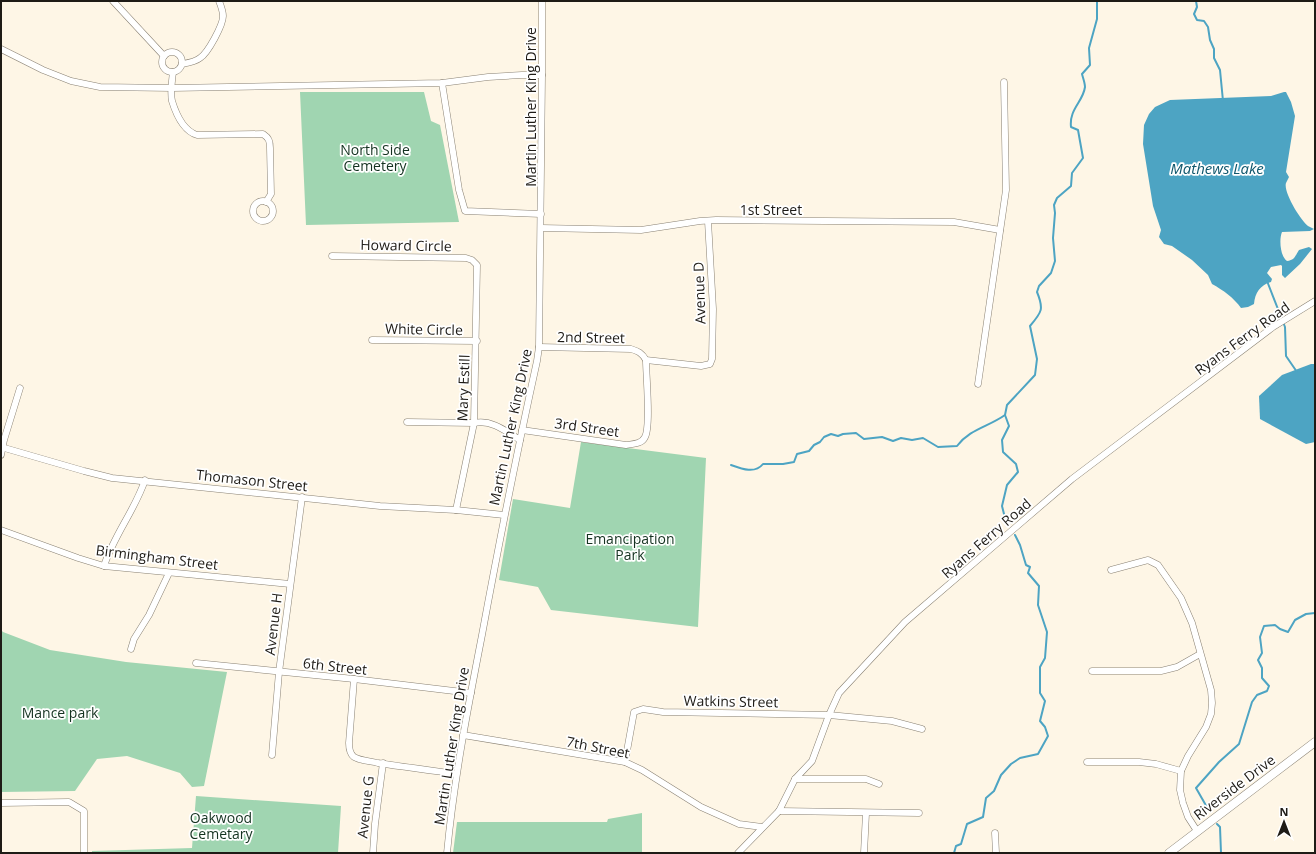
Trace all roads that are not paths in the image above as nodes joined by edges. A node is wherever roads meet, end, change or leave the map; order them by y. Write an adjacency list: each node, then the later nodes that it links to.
1 (113, 1): 5 (street)
2 (219, 1): 6 (street)
3 (542, 1): 8 (street, Martin Luther King Drive)
4 (1, 49): 11 (street)
5 (164, 56): 6 (street); 7 (street)
6 (182, 64): 7 (street)
7 (172, 72): 11 (street)
8 (542, 75): 10 (street); 13 (street, Martin Luther King Drive)
9 (1004, 82): 16 (street)
10 (442, 83): 11 (street); 13 (street)
11 (172, 88): 12 (street)
12 (266, 202)
13 (541, 214): 15 (street, Martin Luther King Drive)
14 (708, 221): 15 (street, 1st Street); 16 (street, 1st Street); 24 (street, Avenue D)
15 (541, 228): 22 (street, Martin Luther King Drive)
16 (1000, 230): 25 (street)
17 (332, 256): 18 (street, Howard Circle)
18 (477, 265): 21 (street, Mary Estill)
19 (1315, 301): 49 (street, Ryans Ferry Road)
20 (372, 340): 21 (street, White Circle)
21 (477, 341): 28 (street, Mary Estill)
22 (539, 347): 23 (street, 2nd Street); 29 (street, Martin Luther King Drive)
23 (646, 360): 24 (street, 2nd Street); 29 (street, 3rd Street)
24 (710, 364)
25 (978, 384)
26 (20, 388): 31 (street)
27 (407, 422): 28 (street)
28 (474, 423): 30 (street); 35 (street, Mary Estill)
29 (522, 430): 30 (street, Martin Luther King Drive)
30 (520, 440): 36 (street, Martin Luther King Drive)
31 (2, 447): 32 (street); 33 (street, Thomason Street)
32 (1, 455)
33 (144, 480): 34 (street, Thomason Street); 38 (street)
34 (302, 497): 35 (street, Thomason Street); 41 (street, Avenue H)
35 (456, 510): 36 (street, Thomason Street)
36 (504, 515): 48 (street, Martin Luther King Drive)
37 (1, 530): 38 (street, Birmingham Street)
38 (104, 566): 40 (street, Birmingham Street)
39 (1111, 570): 43 (street)
40 (169, 572): 41 (street, Birmingham Street); 42 (street)
41 (290, 584): 46 (street, Avenue H)
42 (131, 649)
43 (1200, 654): 45 (street); 57 (street)
44 (196, 663): 46 (street, 6th Street)
45 (1092, 671)
46 (279, 672): 47 (street, 6th Street); 53 (street, Avenue H)
47 (354, 679): 48 (street, 6th Street); 56 (street)
48 (470, 693): 51 (street, Martin Luther King Drive)
49 (829, 714): 50 (street, Watkins Street); 54 (street, Watkins Street); 59 (street, Ryans Ferry Road)
50 (922, 729)
51 (463, 735): 54 (street, 7th Street); 58 (street, Martin Luther King Drive)
52 (1315, 742): 66 (main road, Riverside Drive)
53 (272, 755)
54 (625, 762): 65 (street, 7th Street)
55 (1087, 762): 57 (street)
56 (383, 763): 58 (street); 69 (street, Avenue G)
57 (1181, 772): 66 (street)
58 (456, 774): 70 (street, Martin Luther King Drive)
59 (795, 779): 60 (street); 62 (street, Ryans Ferry Road)
60 (878, 784)
61 (1, 803): 68 (street)
62 (779, 810): 63 (street); 65 (street, Ryans Ferry Road)
63 (866, 813): 64 (street); 72 (street)
64 (919, 813)
65 (762, 827): 71 (street, Ryans Ferry Road)
66 (1197, 831): 74 (main road, Riverside Drive)
67 (995, 833): 73 (street)
68 (84, 853)
69 (373, 853)
70 (447, 853)
71 (738, 853)
72 (864, 853)
73 (996, 853)
74 (1169, 853)

